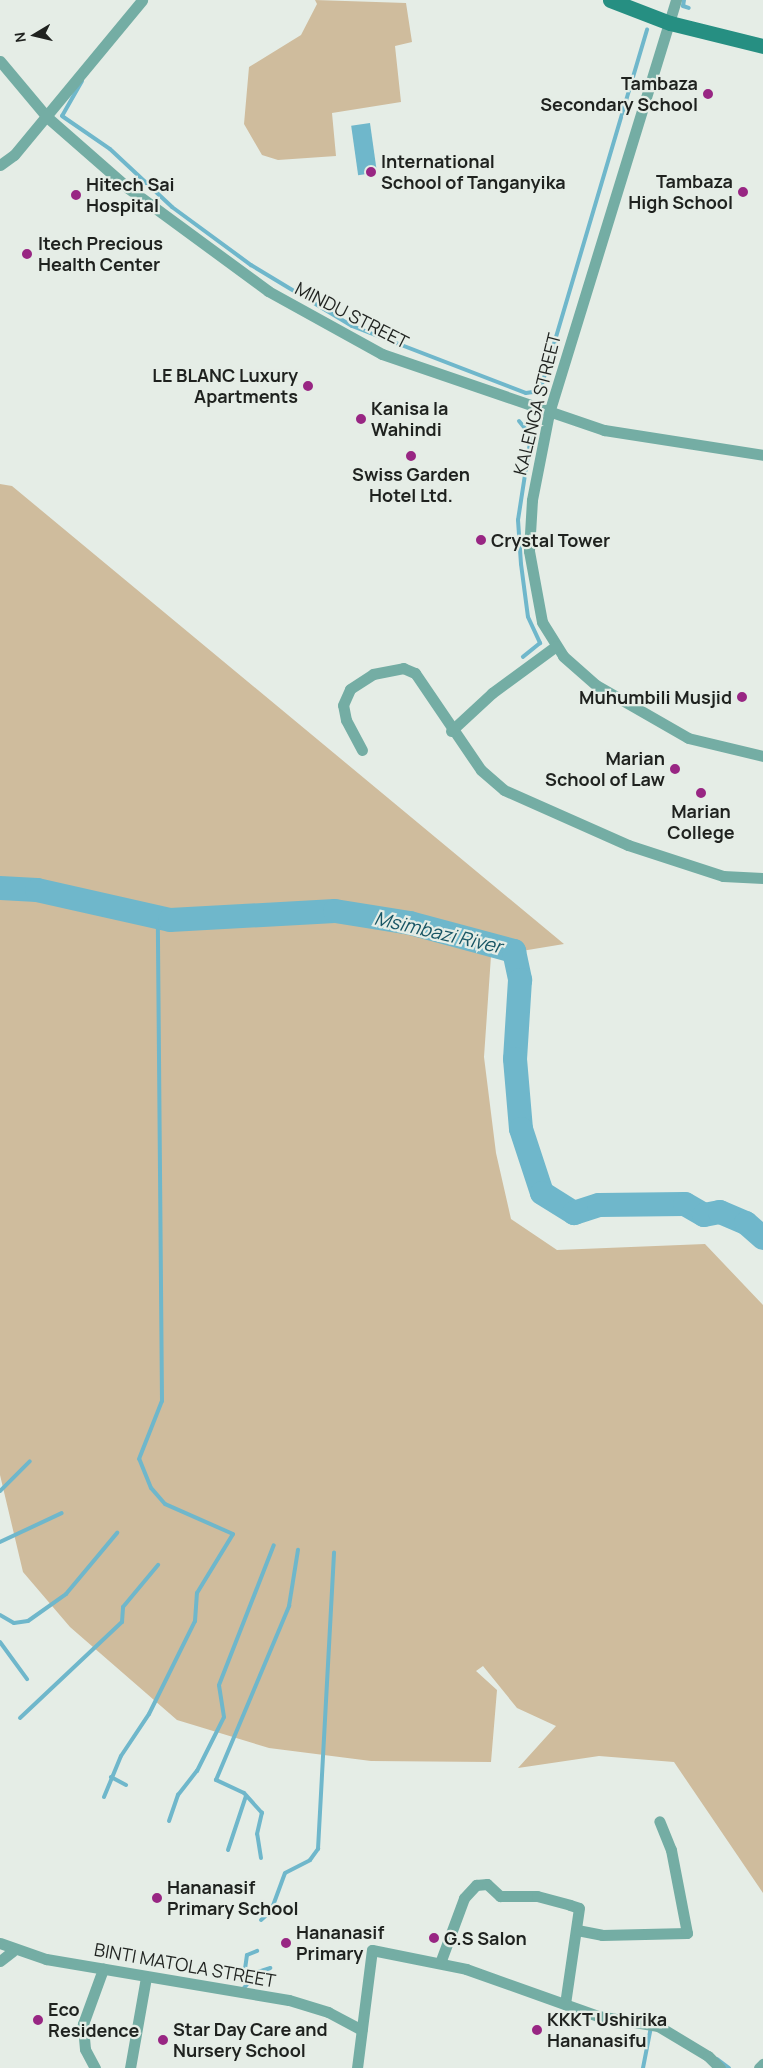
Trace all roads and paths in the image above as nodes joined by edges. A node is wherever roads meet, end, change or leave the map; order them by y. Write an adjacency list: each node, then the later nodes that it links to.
1 (142, 0): 7 (street)
2 (610, 0): 4 (street)
3 (676, 0): 4 (street, KALENGA STREET)
4 (670, 23): 5 (street); 9 (street, KALENGA STREET)
5 (763, 46)
6 (0, 61): 7 (street, MINDU STREET)
7 (47, 117): 8 (street); 9 (street, MINDU STREET)
8 (0, 166)
9 (549, 413): 10 (street, MINDU STREET); 11 (street, KALENGA STREET)
10 (763, 456)
11 (556, 646): 12 (street); 14 (street, KALENGA STREET)
12 (451, 731): 13 (street); 15 (street)
13 (362, 750)
14 (763, 756)
15 (763, 878)
16 (659, 1821): 17 (street)
17 (578, 1930): 21 (street); 24 (street)
18 (0, 1943): 19 (street, BINTI MATOLA STREET)
19 (13, 1951): 20 (street); 22 (street, BINTI MATOLA STREET)
20 (0, 1960)
21 (440, 1963): 24 (street); 25 (street)
22 (103, 1969): 23 (street, BINTI MATOLA STREET); 28 (street)
23 (146, 1978): 25 (street, BINTI MATOLA STREET); 29 (street)
24 (565, 2004): 30 (street)
25 (362, 2030): 27 (street)
26 (763, 2064): 31 (street)
27 (360, 2066)
28 (95, 2068)
29 (130, 2068)
30 (720, 2068)
31 (759, 2068)

